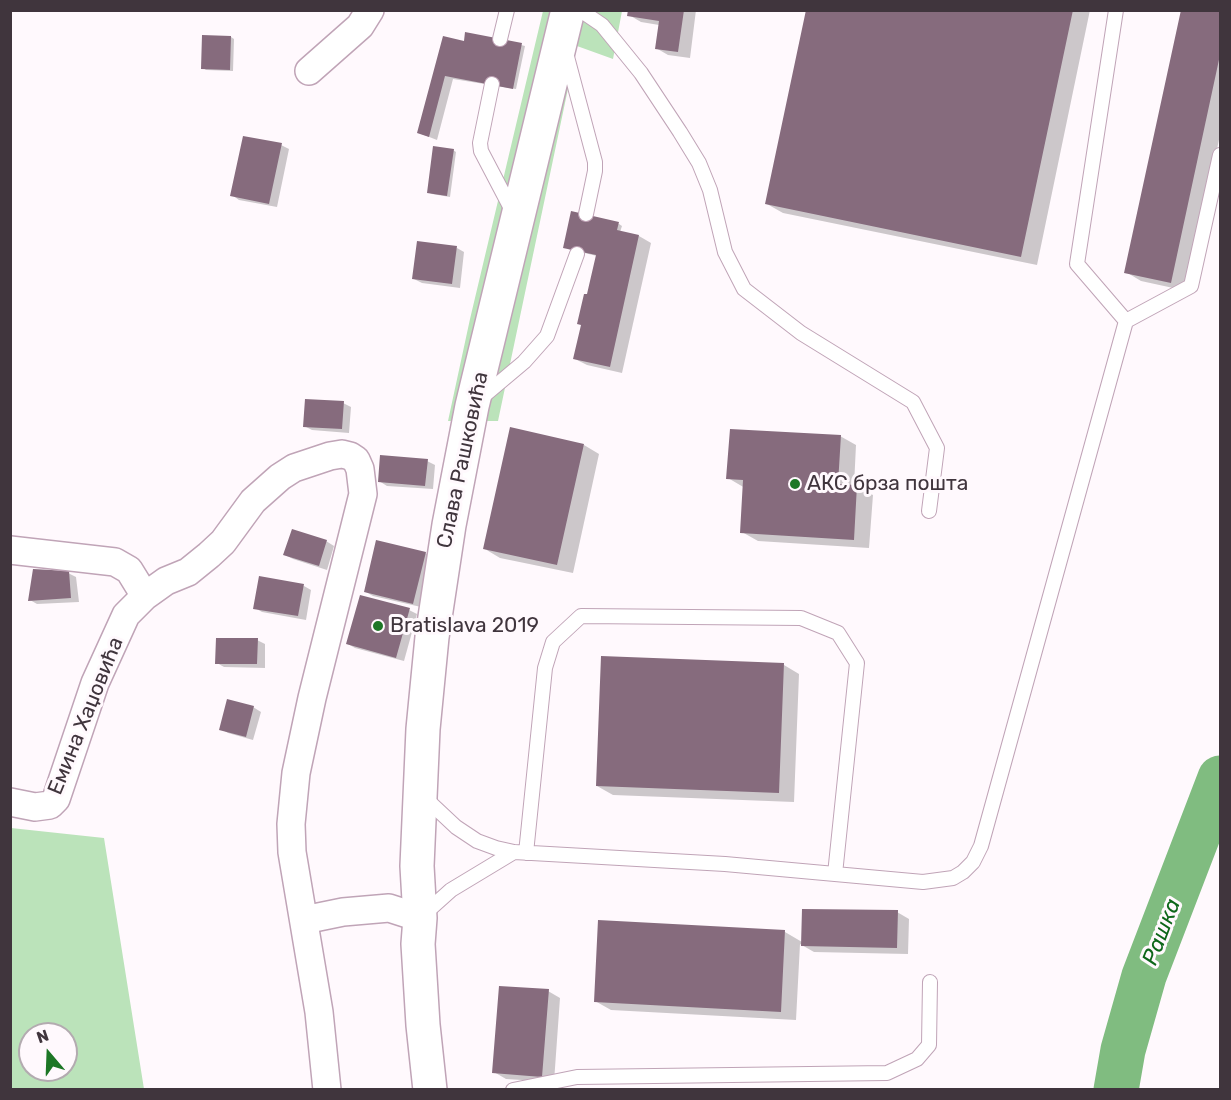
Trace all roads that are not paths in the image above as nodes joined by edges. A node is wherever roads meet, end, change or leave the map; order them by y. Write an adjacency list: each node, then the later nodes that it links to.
1 (370, 10): 7 (street)
2 (507, 10): 6 (lane)
3 (580, 10): 15 (lane)
4 (1116, 10): 13 (lane)
5 (565, 24): 10 (lane); 11 (main road, Слава Рашковића)
6 (500, 39)
7 (309, 71)
8 (492, 84): 11 (lane)
9 (1221, 155): 13 (lane)
10 (586, 214)
11 (518, 220): 14 (main road, Слава Рашковића)
12 (577, 254): 14 (lane)
13 (1126, 321): 21 (lane)
14 (472, 406): 18 (main road, Слава Рашковића)
15 (929, 512)
16 (10, 550): 17 (street)
17 (156, 589): 19 (street, Емина Хаџовића); 23 (street)
18 (420, 793): 20 (lane); 22 (main road, Слава Рашковића)
19 (10, 802)
20 (520, 852): 21 (lane); 21 (lane); 22 (lane)
21 (835, 874)
22 (420, 918): 23 (street); 26 (main road, Слава Рашковића)
23 (304, 920): 25 (street)
24 (930, 982): 27 (lane)
25 (327, 1089)
26 (430, 1089)
27 (513, 1089)

